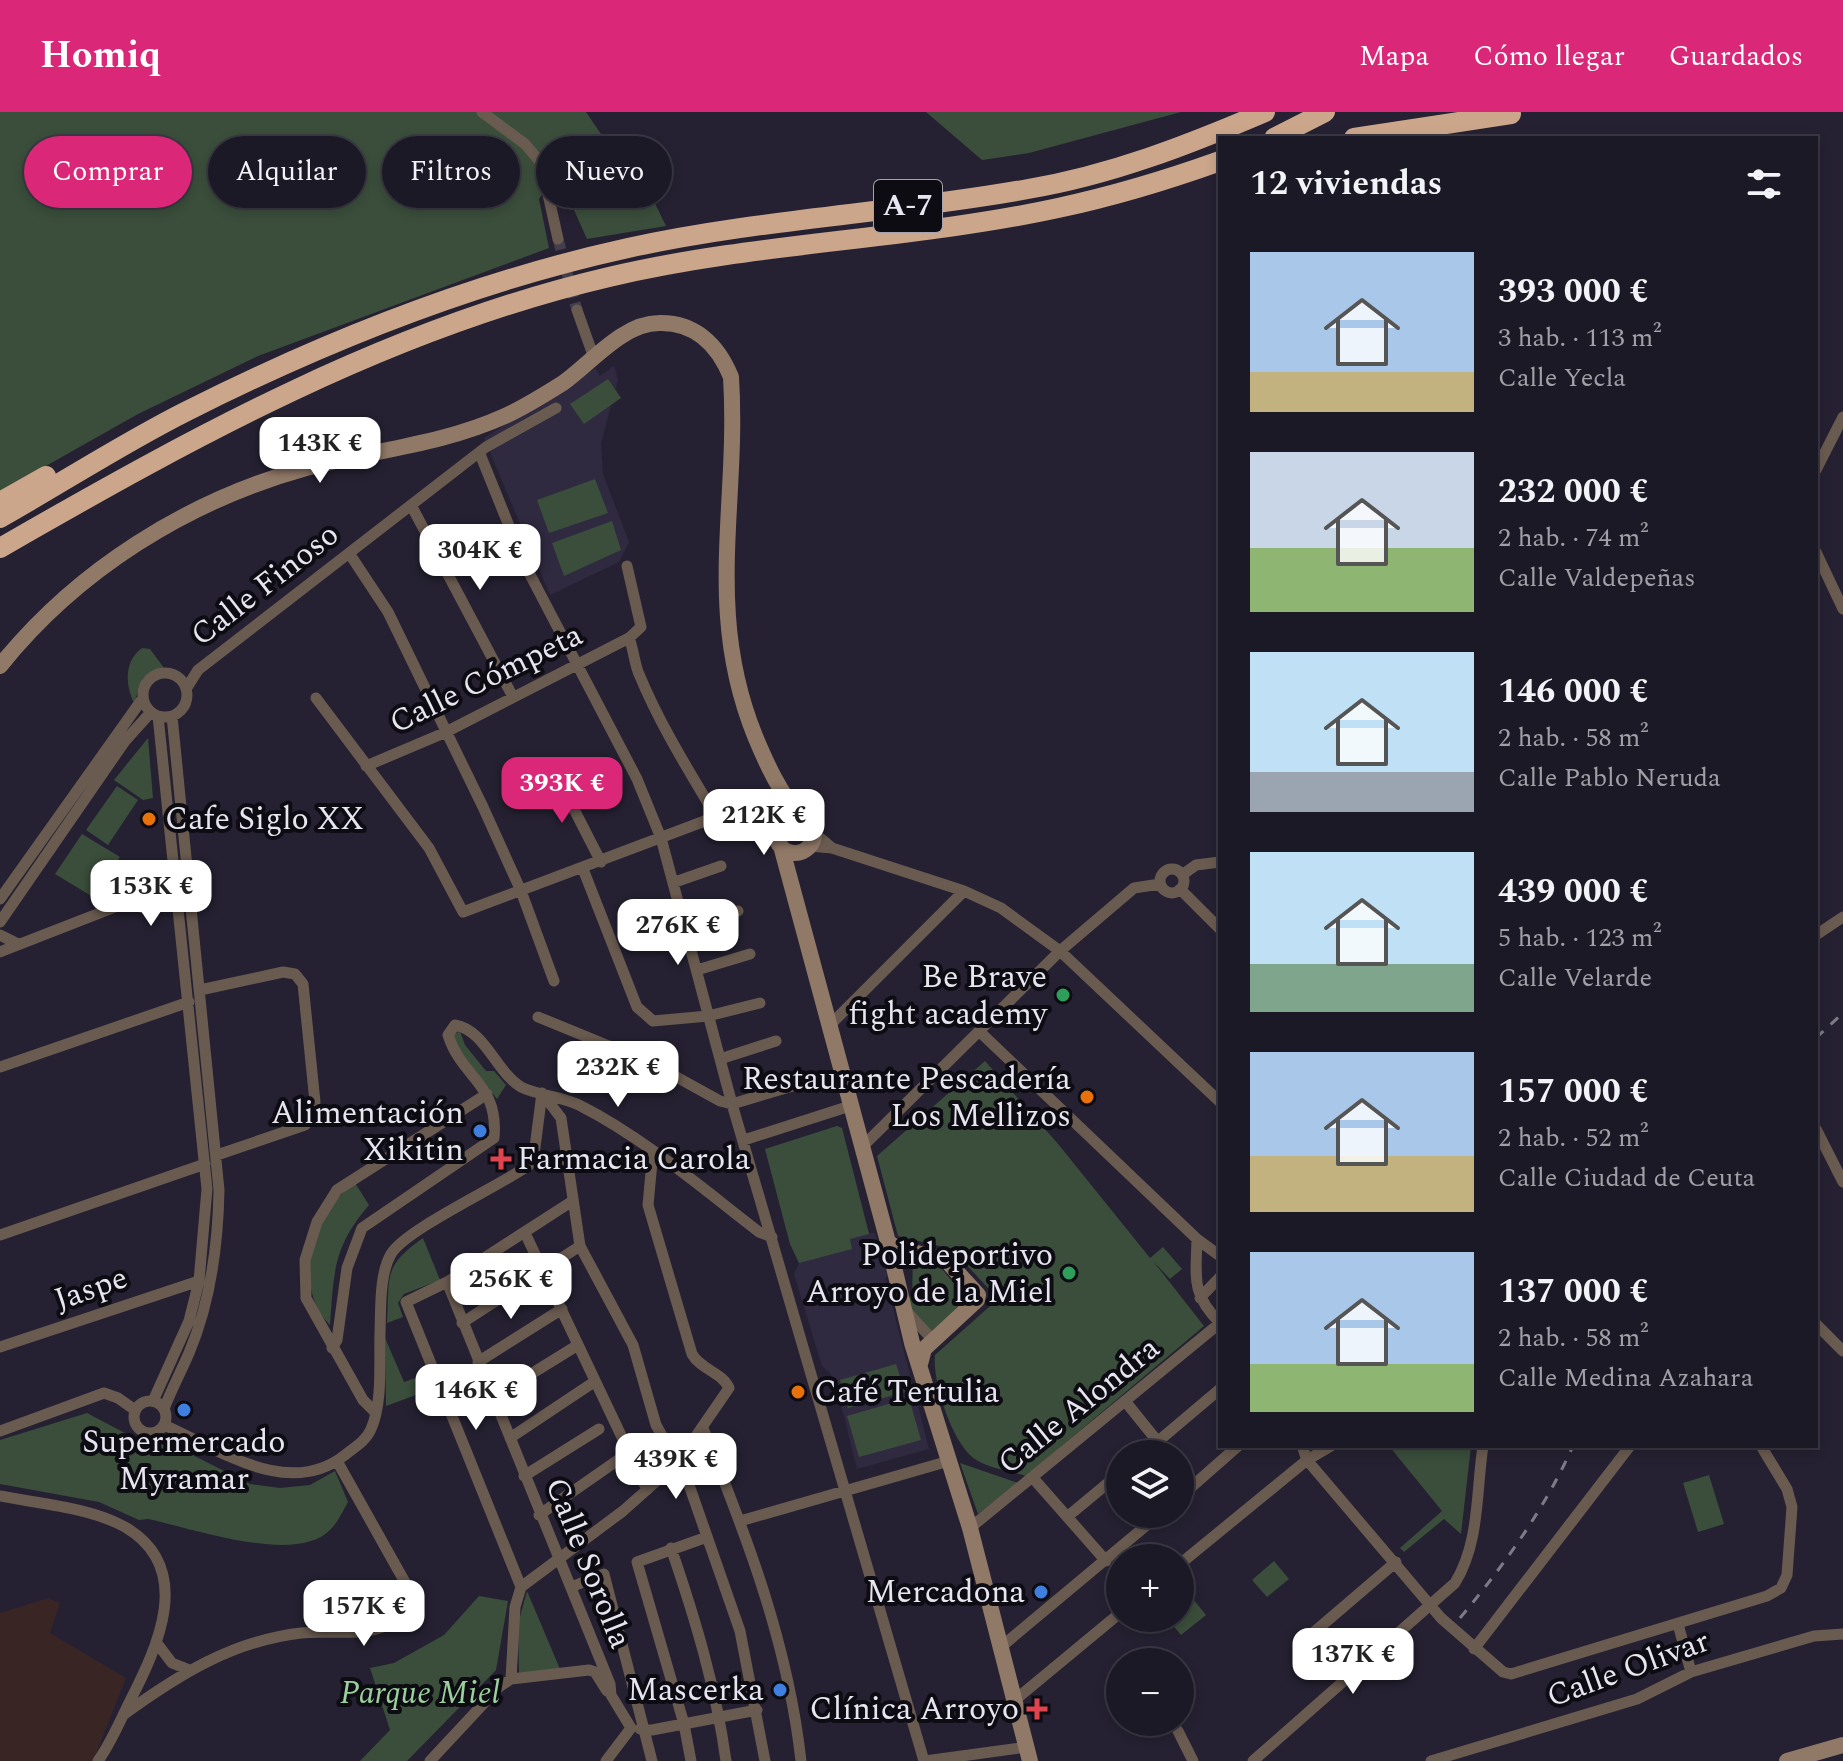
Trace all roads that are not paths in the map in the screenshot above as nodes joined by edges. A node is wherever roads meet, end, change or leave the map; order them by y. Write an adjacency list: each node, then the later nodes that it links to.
1 (482, 112): 10 (street)
2 (1265, 112): 14 (highway, A-7)
3 (1325, 112): 5 (highway)
4 (1511, 114): 6 (highway)
5 (1278, 136)
6 (1367, 136)
7 (1218, 162): 9 (highway, A-7)
8 (1218, 174): 9 (highway)
9 (1144, 187): 21 (highway, A-7)
10 (558, 239)
11 (577, 310): 12 (street)
12 (594, 358): 27 (street); 40 (street)
13 (556, 408): 16 (street, Calle Finoso)
14 (184, 412): 18 (highway); 20 (highway, A-7)
15 (1843, 417): 17 (street)
16 (483, 451): 19 (street, Calle Finoso); 28 (street)
17 (1818, 466)
18 (0, 502)
19 (411, 505): 22 (street, Calle Finoso); 32 (street)
20 (0, 518)
21 (0, 550)
22 (349, 553): 29 (street, Calle Finoso); 37 (street)
23 (1818, 556): 25 (street)
24 (627, 566): 26 (street)
25 (1842, 602)
26 (629, 638): 28 (street, Calle Cómpeta); 42 (street)
27 (0, 665)
28 (576, 665): 32 (street, Calle Cómpeta); 44 (street)
29 (198, 670): 30 (street, Calle Finoso); 31 (street, Calle Finoso)
30 (174, 675): 31 (street); 33 (street)
31 (186, 689): 36 (street)
32 (513, 697): 37 (street, Calle Cómpeta)
33 (143, 698): 35 (street); 58 (street)
34 (316, 698): 38 (street)
35 (155, 714): 36 (street); 52 (street); 63 (street)
36 (172, 716): 74 (street)
37 (444, 733): 38 (street, Calle Cómpeta); 56 (street)
38 (366, 766): 56 (street)
39 (555, 772): 46 (street)
40 (773, 774): 41 (street); 43 (street)
41 (800, 816): 43 (street); 45 (street)
42 (717, 818): 43 (street); 44 (street)
43 (779, 833): 45 (street); 50 (street)
44 (661, 838): 46 (street); 53 (street)
45 (807, 844): 50 (street); 57 (street)
46 (601, 862): 49 (street)
47 (1218, 862): 51 (street)
48 (721, 866): 53 (street)
49 (583, 869): 56 (street); 77 (street)
50 (789, 875): 79 (street)
51 (1182, 875): 54 (street); 55 (street)
52 (174, 876): 59 (street); 60 (street)
53 (675, 882): 64 (street)
54 (1160, 884): 55 (street); 69 (street)
55 (1180, 889): 65 (street)
56 (521, 891): 73 (street)
57 (964, 891): 69 (street); 79 (street)
58 (0, 899)
59 (128, 902): 60 (street); 68 (street)
60 (177, 902): 75 (street)
61 (738, 911): 64 (street)
62 (1843, 917): 66 (street)
63 (0, 922)
64 (686, 927): 72 (street)
65 (1218, 927)
66 (1818, 934)
67 (0, 935): 68 (street)
68 (18, 945): 70 (street)
69 (1060, 951): 80 (street); 87 (street)
70 (0, 952)
71 (750, 954): 72 (street)
72 (697, 970): 77 (street)
73 (554, 981)
74 (200, 990): 94 (street); 94 (street)
75 (189, 1002): 83 (street); 95 (street)
76 (760, 1003): 77 (street)
77 (708, 1016): 82 (street)
78 (538, 1017): 88 (street)
79 (829, 1026): 89 (street)
80 (980, 1032): 92 (street); 101 (street)
81 (776, 1041): 82 (street)
82 (720, 1059): 88 (street)
83 (0, 1067)
84 (796, 1085): 88 (street)
85 (542, 1093): 86 (street); 93 (street); 97 (street); 130 (street)
86 (487, 1094): 119 (street); 119 (street)
87 (1218, 1100)
88 (732, 1104): 91 (street)
89 (850, 1106): 91 (street); 92 (street)
90 (1818, 1133): 96 (street)
91 (744, 1140): 100 (street)
92 (861, 1148): 102 (street)
93 (653, 1151): 100 (street); 132 (street)
94 (217, 1155): 128 (street)
95 (205, 1164): 99 (street); 107 (street)
96 (1843, 1182)
97 (571, 1202): 98 (street); 103 (street)
98 (525, 1233): 105 (street); 108 (street)
99 (0, 1235)
100 (772, 1237): 154 (street)
101 (1197, 1239): 104 (street); 109 (street)
102 (888, 1242): 110 (street); 116 (street)
103 (580, 1246): 105 (street); 148 (street)
104 (1218, 1255)
105 (543, 1270): 111 (street); 113 (street)
106 (1218, 1279): 109 (street)
107 (199, 1281): 118 (street, Jaspe); 126 (street)
108 (447, 1282): 113 (street, Calle Sorolla); 168 (street)
109 (1200, 1298): 112 (street)
110 (905, 1308): 116 (street); 122 (street)
111 (562, 1309): 117 (street); 121 (street)
112 (1218, 1320)
113 (462, 1323): 121 (street, Calle Sorolla)
114 (1218, 1325): 127 (street, Calle Alondra)
115 (1818, 1326): 120 (street)
116 (933, 1340): 122 (street)
117 (578, 1345): 123 (street); 125 (street)
118 (0, 1347)
119 (332, 1348): 130 (street)
120 (1843, 1351)
121 (478, 1362): 125 (street, Calle Sorolla)
122 (920, 1364): 147 (street)
123 (594, 1382): 135 (street); 144 (street)
124 (1218, 1391): 137 (street)
125 (494, 1397): 135 (street, Calle Sorolla)
126 (153, 1401): 128 (street); 129 (street)
127 (1125, 1401): 136 (street); 150 (street, Calle Alondra)
128 (164, 1409): 131 (street)
129 (135, 1410): 131 (street); 134 (street)
130 (376, 1413): 146 (street)
131 (164, 1425): 146 (street)
132 (703, 1428): 148 (street); 158 (street)
133 (599, 1429): 149 (street)
134 (0, 1431)
135 (510, 1438): 149 (street, Calle Sorolla)
136 (1156, 1440)
137 (1160, 1440)
138 (1236, 1448): 152 (street)
139 (1303, 1448): 145 (street)
140 (1328, 1448): 145 (street)
141 (1483, 1448): 170 (street)
142 (1628, 1448): 177 (street)
143 (1762, 1448): 171 (street)
144 (628, 1453): 153 (street); 156 (street)
145 (1307, 1460): 164 (street); 167 (street)
146 (337, 1461): 178 (street)
147 (949, 1461): 154 (street); 159 (street)
148 (678, 1462): 153 (street); 161 (street)
149 (524, 1476): 156 (street, Calle Sorolla)
150 (1033, 1478): 157 (street); 159 (street, Calle Alondra)
151 (1106, 1485): 157 (street)
152 (1194, 1485)
153 (647, 1490): 165 (street)
154 (847, 1490): 158 (street); 200 (street)
155 (0, 1496): 175 (street)
156 (539, 1515): 165 (street, Calle Sorolla)
157 (1067, 1517): 166 (street)
158 (740, 1521): 199 (street)
159 (970, 1528): 176 (street)
160 (1144, 1528): 162 (street)
161 (707, 1537): 163 (street); 183 (street)
162 (1126, 1544)
163 (671, 1548): 185 (street); 186 (street)
164 (1194, 1553)
165 (558, 1561): 168 (street); 169 (street, Calle Sorolla)
166 (1106, 1561): 176 (street)
167 (1396, 1562): 170 (street); 173 (street)
168 (521, 1587): 180 (street)
169 (571, 1587): 181 (street, Calle Sorolla); 188 (street)
170 (1430, 1606): 177 (street); 202 (street)
171 (1678, 1624): 177 (street); 179 (street)
172 (1106, 1625): 182 (street)
173 (1313, 1633)
174 (1843, 1634): 179 (street, Calle Olivar)
175 (156, 1642): 178 (street); 184 (street)
176 (1001, 1647): 182 (street)
177 (1474, 1649)
178 (187, 1669): 184 (street)
179 (1691, 1672): 203 (street, Calle Olivar)
180 (511, 1679): 181 (street); 193 (street)
181 (611, 1695): 187 (street, Calle Sorolla)
182 (1015, 1700): 191 (street)
183 (757, 1710): 185 (street); 198 (street)
184 (123, 1715): 192 (street)
185 (720, 1716): 186 (street); 197 (street)
186 (684, 1724): 188 (street); 196 (street)
187 (631, 1728): 188 (street); 194 (street)
188 (646, 1730): 195 (street)
189 (1180, 1736): 201 (street)
190 (1843, 1745): 204 (street)
191 (1028, 1754): 200 (street)
192 (98, 1761)
193 (430, 1761)
194 (606, 1761)
195 (652, 1761)
196 (691, 1761)
197 (726, 1761)
198 (765, 1761)
199 (801, 1761)
200 (925, 1761)
201 (1193, 1761)
202 (1253, 1761)
203 (1431, 1761)
204 (1787, 1761)

